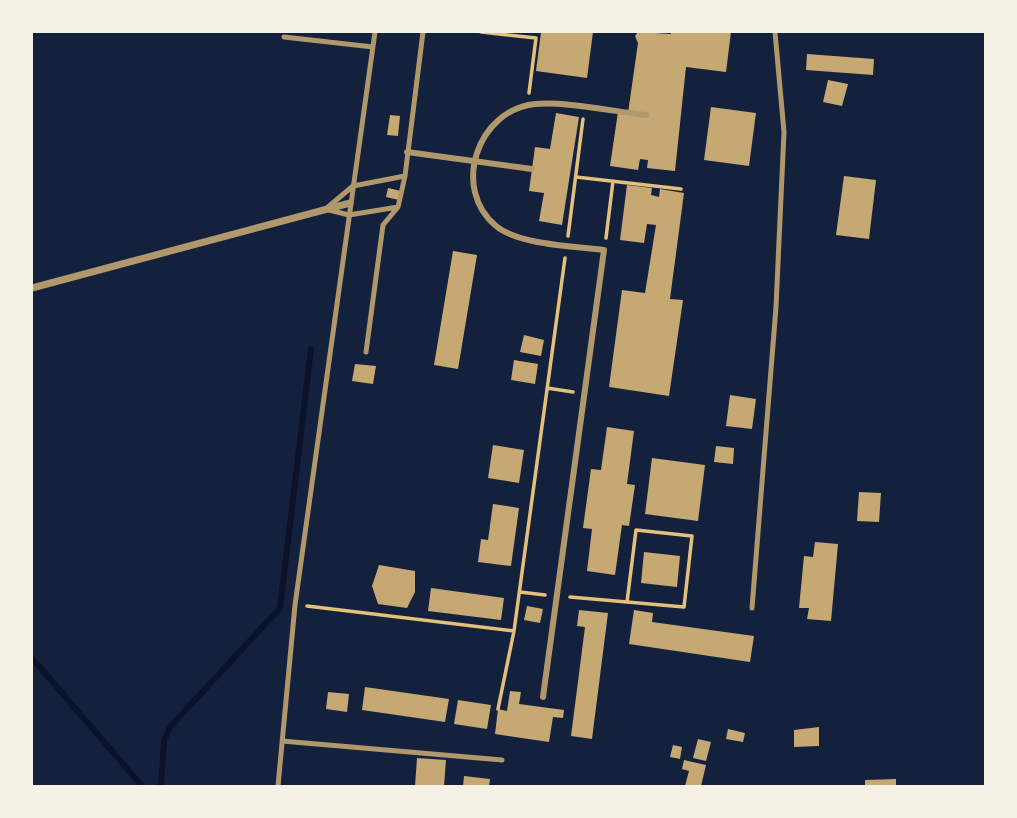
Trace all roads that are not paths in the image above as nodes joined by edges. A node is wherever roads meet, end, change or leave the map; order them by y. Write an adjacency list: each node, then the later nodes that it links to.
1 (375, 32): 5 (lane)
2 (423, 32): 7 (lane)
3 (775, 32): 18 (lane)
4 (284, 37): 5 (lane)
5 (373, 47): 11 (lane)
6 (646, 115): 8 (street)
7 (407, 152): 8 (street); 10 (lane)
8 (476, 163): 9 (street); 19 (street)
9 (532, 169)
10 (405, 176): 11 (lane); 13 (lane)
11 (353, 186): 12 (lane); 14 (lane)
12 (350, 203): 14 (street); 15 (lane)
13 (398, 206): 15 (lane); 17 (lane)
14 (326, 209): 15 (lane); 16 (street)
15 (349, 215): 20 (lane)
16 (32, 288)
17 (366, 352)
18 (752, 608)
19 (543, 697)
20 (282, 741): 21 (lane); 22 (lane)
21 (502, 761)
22 (278, 786)

